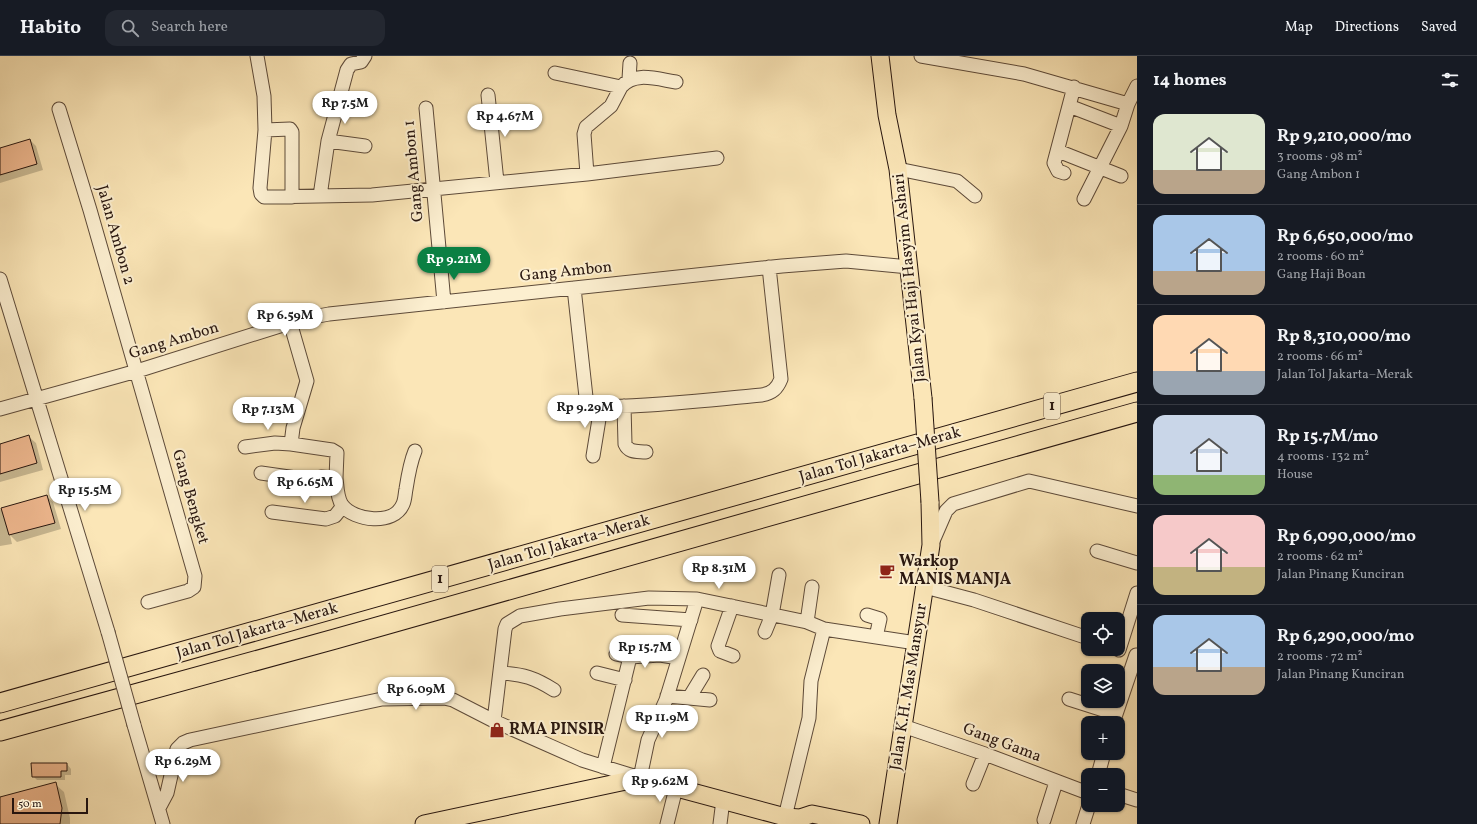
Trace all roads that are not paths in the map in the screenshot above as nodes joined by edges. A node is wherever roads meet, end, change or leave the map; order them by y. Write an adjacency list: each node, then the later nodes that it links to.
1 (257, 56): 17 (street)
2 (365, 56): 18 (street)
3 (880, 56): 22 (main road, Jalan Kyai Haji Hasyim Ashari)
4 (921, 56): 10 (street)
5 (630, 63): 8 (street)
6 (555, 73): 8 (street)
7 (676, 82): 8 (street)
8 (625, 83): 25 (street)
9 (1137, 86): 12 (street)
10 (1074, 87): 12 (street); 13 (street)
11 (488, 95): 27 (street)
12 (1128, 104): 16 (street)
13 (1069, 106): 16 (street); 20 (street)
14 (426, 108): 28 (street, Gang Ambon 1)
15 (59, 109): 39 (street, Jalan Ambon 2)
16 (1121, 126): 23 (street)
17 (265, 130): 31 (street); 31 (street)
18 (328, 140): 19 (street); 29 (street)
19 (365, 146)
20 (1058, 152): 23 (street); 24 (street)
21 (717, 158): 25 (street)
22 (898, 169): 30 (street); 34 (main road, Jalan Kyai Haji Hasyim Ashari)
23 (1100, 169): 26 (street); 32 (street)
24 (1064, 173)
25 (587, 174): 27 (street)
26 (1121, 176)
27 (497, 182): 28 (street)
28 (432, 189): 29 (street); 37 (street, Gang Ambon 1)
29 (320, 196): 31 (street)
30 (975, 196)
31 (292, 197)
32 (1084, 199)
33 (769, 267): 34 (street, Gang Ambon); 36 (street, Gang Ambon); 42 (street)
34 (909, 267): 53 (main road, Jalan Kyai Haji Hasyim Ashari, bridge)
35 (0, 279): 41 (street)
36 (574, 288): 37 (street, Gang Ambon); 43 (street)
37 (444, 302): 38 (street, Gang Ambon)
38 (290, 322): 39 (street, Gang Ambon); 46 (street)
39 (136, 371): 41 (street, Gang Ambon); 65 (street, Gang Bengket)
40 (1137, 382): 93 (highway, Jalan Tol Jakarta–Merak / 1)
41 (36, 399): 44 (street, Gang Ambon); 109 (street, bridge)
42 (624, 406): 43 (street); 49 (street)
43 (601, 407): 50 (street)
44 (0, 409)
45 (1137, 412): 98 (highway, Jalan Tol Jakarta–Merak / 1)
46 (291, 444): 47 (street); 52 (street)
47 (246, 447)
48 (415, 451): 54 (street)
49 (646, 452)
50 (593, 456)
51 (261, 472): 52 (street)
52 (336, 478): 54 (street)
53 (930, 502): 57 (main road, Jalan K.H. Mas Mansyur)
54 (343, 506): 56 (street)
55 (1137, 506): 57 (street)
56 (272, 512)
57 (931, 545): 62 (main road, Jalan K.H. Mas Mansyur)
58 (1098, 551): 59 (street)
59 (1137, 563)
60 (779, 575): 67 (street)
61 (812, 587): 71 (street)
62 (925, 587): 75 (street); 77 (main road, Jalan K.H. Mas Mansyur)
63 (1137, 593): 72 (street)
64 (697, 598): 66 (street); 70 (street); 84 (street)
65 (148, 602)
66 (732, 606): 67 (street); 80 (street)
67 (772, 614): 71 (street); 74 (street)
68 (622, 615): 70 (street)
69 (867, 615): 76 (street)
70 (691, 620): 83 (street)
71 (807, 622): 73 (street)
72 (1125, 628)
73 (824, 629): 76 (street); 111 (street)
74 (765, 632)
75 (1081, 636)
76 (876, 637): 77 (street)
77 (916, 644): 97 (main road, Jalan K.H. Mas Mansyur)
78 (1125, 652): 81 (street)
79 (616, 654): 82 (street)
80 (733, 656)
81 (1136, 656): 95 (street)
82 (630, 657): 83 (street); 87 (street)
83 (679, 658): 89 (street)
84 (501, 673): 88 (street); 96 (street)
85 (597, 673): 87 (street)
86 (703, 675): 90 (street)
87 (625, 680): 100 (street)
88 (554, 690)
89 (667, 696): 90 (street); 101 (street)
90 (689, 698): 92 (street)
91 (1069, 699): 94 (street)
92 (710, 700)
93 (0, 703)
94 (1109, 716)
95 (1115, 716)
96 (494, 721): 100 (street); 109 (street)
97 (903, 726): 99 (street, Gang Gama); 118 (main road, Jalan K.H. Mas Mansyur)
98 (0, 731)
99 (985, 754): 102 (street, Gang Gama); 103 (street)
100 (603, 767): 101 (street)
101 (640, 778): 104 (main road); 114 (main road)
102 (1056, 782): 105 (street, Gang Gama); 112 (street)
103 (973, 784)
104 (676, 788): 107 (main road); 115 (street)
105 (1081, 791)
106 (1125, 796): 108 (street)
107 (724, 800): 111 (main road); 116 (street)
108 (1137, 800)
109 (159, 808): 113 (street)
110 (1087, 812): 119 (street)
111 (797, 819): 117 (main road)
112 (1044, 820)
113 (163, 824)
114 (424, 824)
115 (667, 824)
116 (720, 824)
117 (861, 824)
118 (888, 824)
119 (1083, 824)

